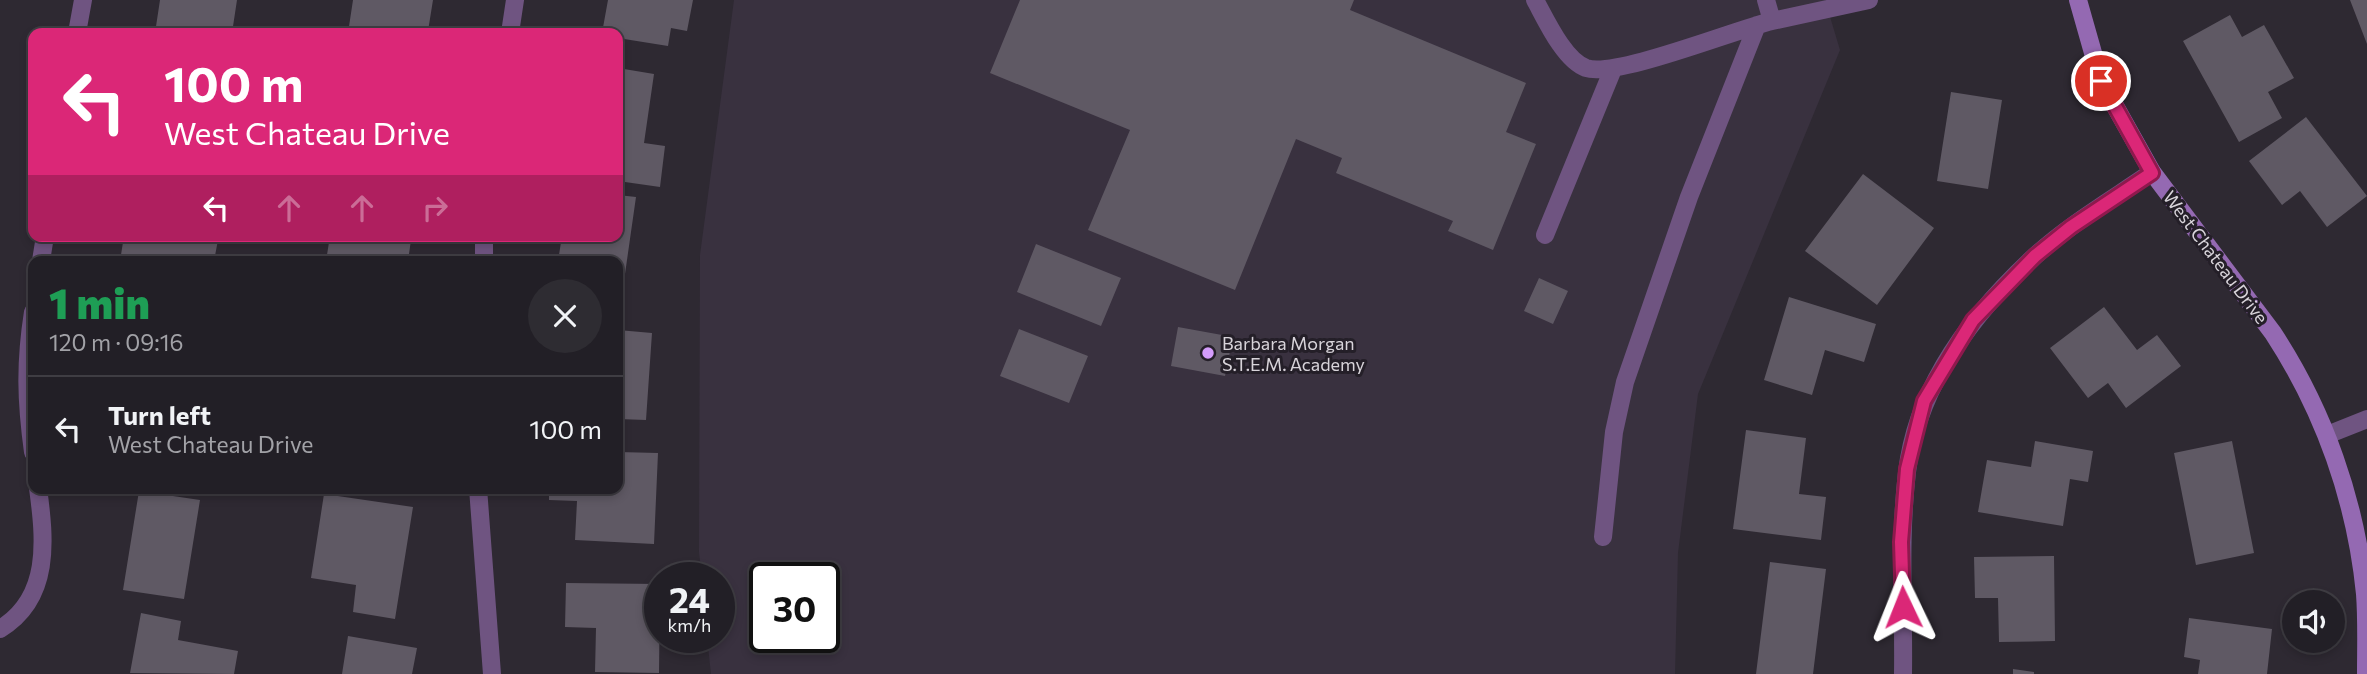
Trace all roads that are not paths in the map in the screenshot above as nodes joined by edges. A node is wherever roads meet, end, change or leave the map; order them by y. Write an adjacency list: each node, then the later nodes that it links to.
1 (83, 0): 8 (street)
2 (515, 0): 9 (street)
3 (1535, 0): 10 (street)
4 (1766, 0): 7 (street)
5 (1869, 0): 7 (street)
6 (2078, 0): 11 (street, West Chateau Drive)
7 (1765, 23): 10 (street); 19 (street)
8 (79, 28)
9 (511, 28)
10 (1612, 69): 12 (street)
11 (2152, 173): 16 (street, West Chateau Drive); 22 (street)
12 (1545, 234)
13 (28, 344): 14 (street)
14 (28, 415)
15 (2367, 419): 16 (street)
16 (2327, 435): 23 (street, West Chateau Drive)
17 (39, 494): 20 (street)
18 (478, 494): 21 (street)
19 (1603, 537)
20 (7, 625)
21 (492, 674)
22 (1903, 674)
23 (2366, 674)

